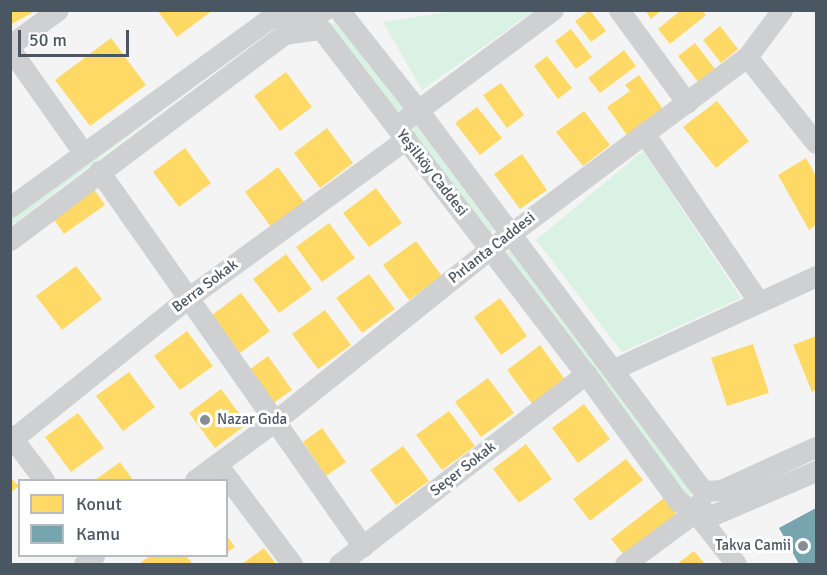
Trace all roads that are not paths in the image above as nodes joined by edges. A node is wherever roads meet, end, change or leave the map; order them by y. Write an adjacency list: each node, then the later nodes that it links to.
1 (58, 10): 9 (street)
2 (338, 10): 7 (street); 12 (street, Yeşilköy Caddesi)
3 (553, 10): 12 (street, Berra Sokak)
4 (619, 10): 11 (street)
5 (782, 10): 10 (street, Pırlanta Caddesi)
6 (268, 14): 7 (street); 8 (street); 16 (street)
7 (322, 20): 8 (street); 13 (street, Yeşilköy Caddesi)
8 (284, 34): 17 (street)
9 (10, 47): 16 (street)
10 (747, 57): 11 (street, Pırlanta Caddesi); 15 (street)
11 (687, 103): 14 (street, Pırlanta Caddesi)
12 (418, 110): 13 (street, Berra Sokak); 19 (street, Yeşilköy Caddesi)
13 (401, 133): 21 (street, Yeşilköy Caddesi); 23 (street, Berra Sokak)
14 (644, 133): 19 (street, Pırlanta Caddesi); 24 (street)
15 (816, 143)
16 (83, 152): 18 (street)
17 (99, 171): 20 (street); 23 (street)
18 (10, 207)
19 (511, 233): 21 (street, Pırlanta Caddesi); 25 (street, Yeşilköy Caddesi)
20 (10, 240)
21 (490, 249): 26 (street, Yeşilköy Caddesi); 27 (street, Pırlanta Caddesi)
22 (816, 276): 24 (street)
23 (188, 298): 27 (street); 28 (street, Berra Sokak)
24 (759, 302): 25 (street)
25 (614, 369): 34 (street, Yeşilköy Caddesi)
26 (586, 374): 35 (street, Yeşilköy Caddesi); 36 (street, Seçer Sokak)
27 (274, 421): 30 (street, Pırlanta Caddesi); 36 (street)
28 (11, 438): 32 (street)
29 (816, 447): 34 (street)
30 (217, 464): 33 (street, Pırlanta Caddesi); 37 (street)
31 (816, 471): 35 (street)
32 (43, 479)
33 (196, 479)
34 (706, 491): 35 (street)
35 (695, 512): 39 (street); 40 (street, Yeşilköy Caddesi)
36 (363, 546): 38 (street, Seçer Sokak)
37 (292, 564)
38 (339, 564)
39 (625, 564)
40 (736, 564)

